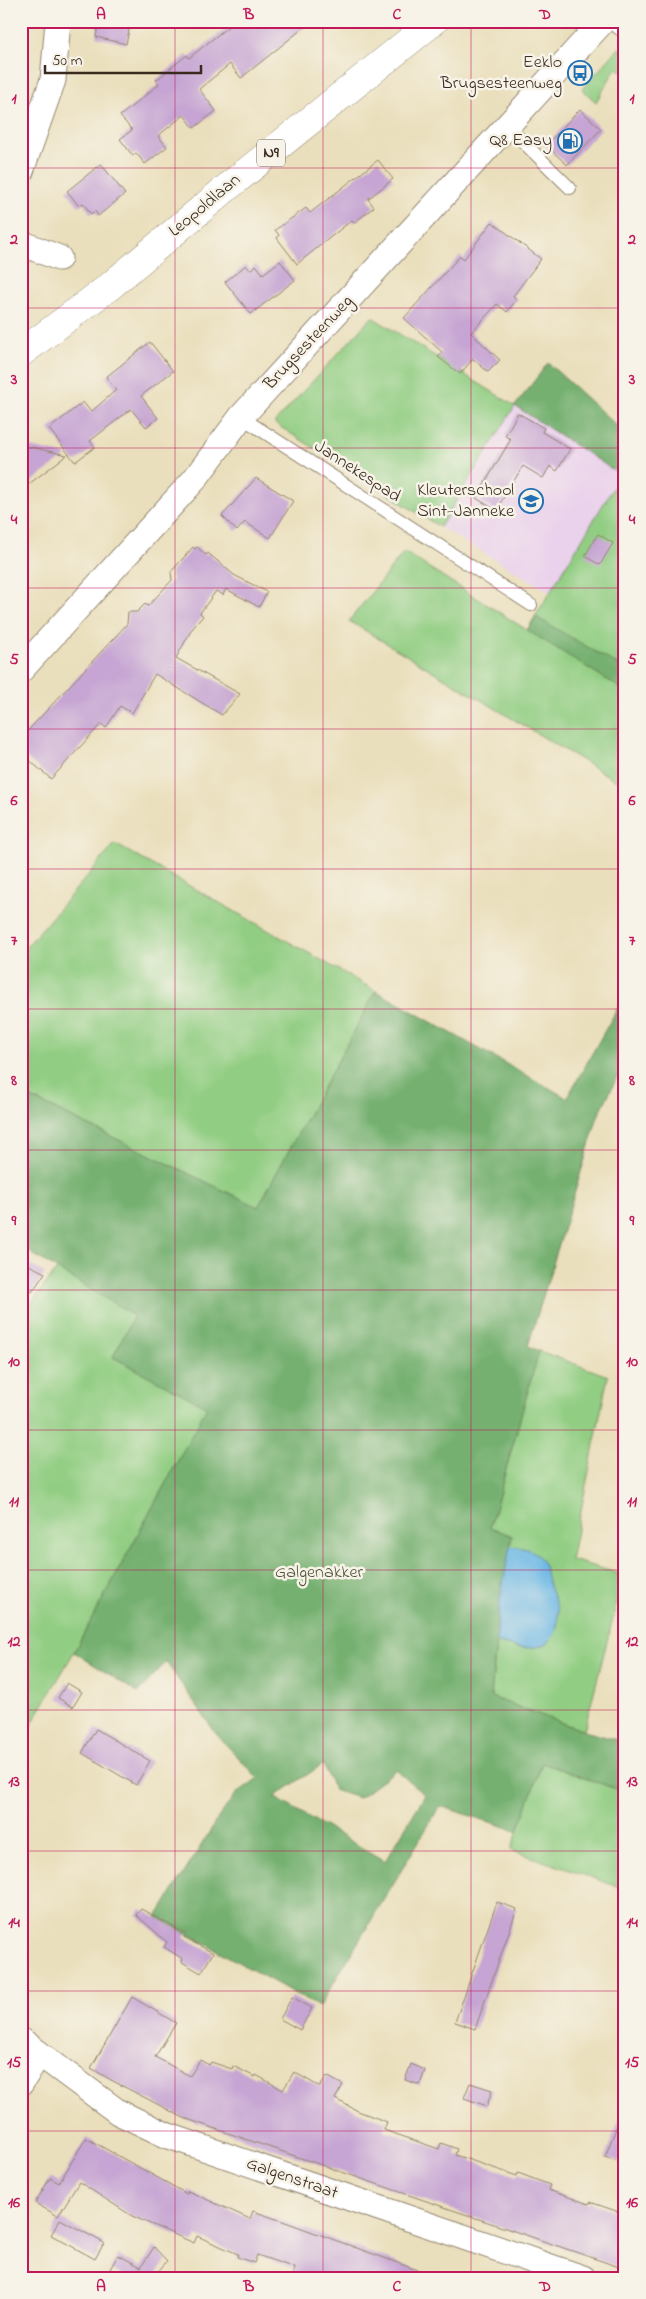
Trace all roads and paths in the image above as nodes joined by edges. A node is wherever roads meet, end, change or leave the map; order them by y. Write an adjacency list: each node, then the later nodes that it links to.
1 (58, 21): 7 (street)
2 (434, 21): 11 (main road, Leopoldlaan / N9)
3 (603, 21): 6 (street, Brugsesteenweg)
4 (609, 21): 5 (lane)
5 (625, 33)
6 (508, 127): 8 (lane); 12 (street, Brugsesteenweg)
7 (21, 171)
8 (570, 188)
9 (21, 243): 10 (street)
10 (59, 258)
11 (21, 353)
12 (241, 418): 13 (lane, Jannekespad); 14 (street, Brugsesteenweg)
13 (531, 605)
14 (21, 670)
15 (30, 2047): 16 (street); 17 (street, Galgenstraat)
16 (21, 2083)
17 (583, 2278)

